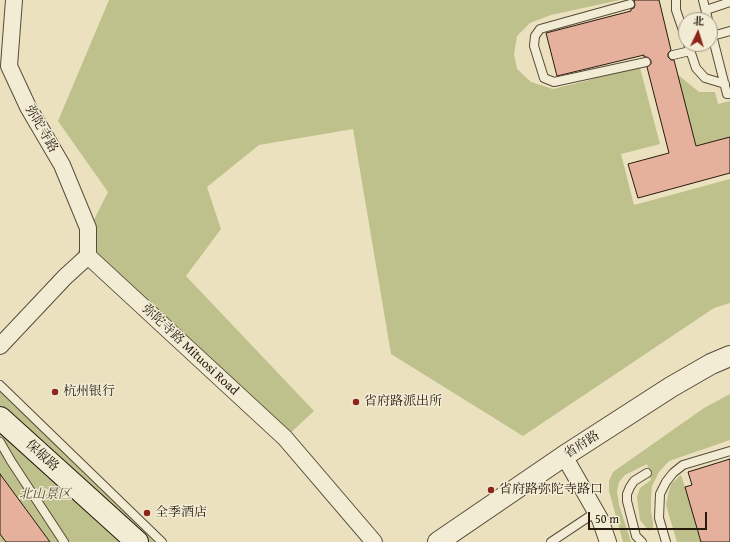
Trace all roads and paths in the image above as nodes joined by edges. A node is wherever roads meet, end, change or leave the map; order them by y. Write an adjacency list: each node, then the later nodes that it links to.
1 (14, 0): 17 (street, 弥陀寺路)
2 (676, 0): 7 (lane)
3 (703, 0): 6 (lane)
4 (730, 2): 6 (lane)
5 (630, 4): 14 (lane)
6 (706, 10)
7 (678, 16)
8 (730, 31): 9 (lane)
9 (718, 34)
10 (680, 52): 13 (lane)
11 (690, 52): 15 (lane)
12 (716, 52): 15 (lane)
13 (673, 55)
14 (646, 62)
15 (724, 84): 16 (lane)
16 (730, 94)
17 (88, 256): 18 (street); 30 (street, 弥陀寺路 Mituosi Road)
18 (0, 346)
19 (730, 356): 24 (street, 省府路)
20 (0, 386): 29 (lane)
21 (0, 418): 28 (main road, 保俶路)
22 (0, 442): 27 (lane)
23 (730, 450): 35 (lane)
24 (564, 456): 26 (street); 31 (street, 省府路)
25 (647, 473): 34 (lane)
26 (596, 512): 32 (lane); 33 (street)
27 (64, 542)
28 (137, 542)
29 (162, 542)
30 (374, 542)
31 (438, 542)
32 (551, 542)
33 (608, 542)
34 (642, 542)
35 (666, 542)

